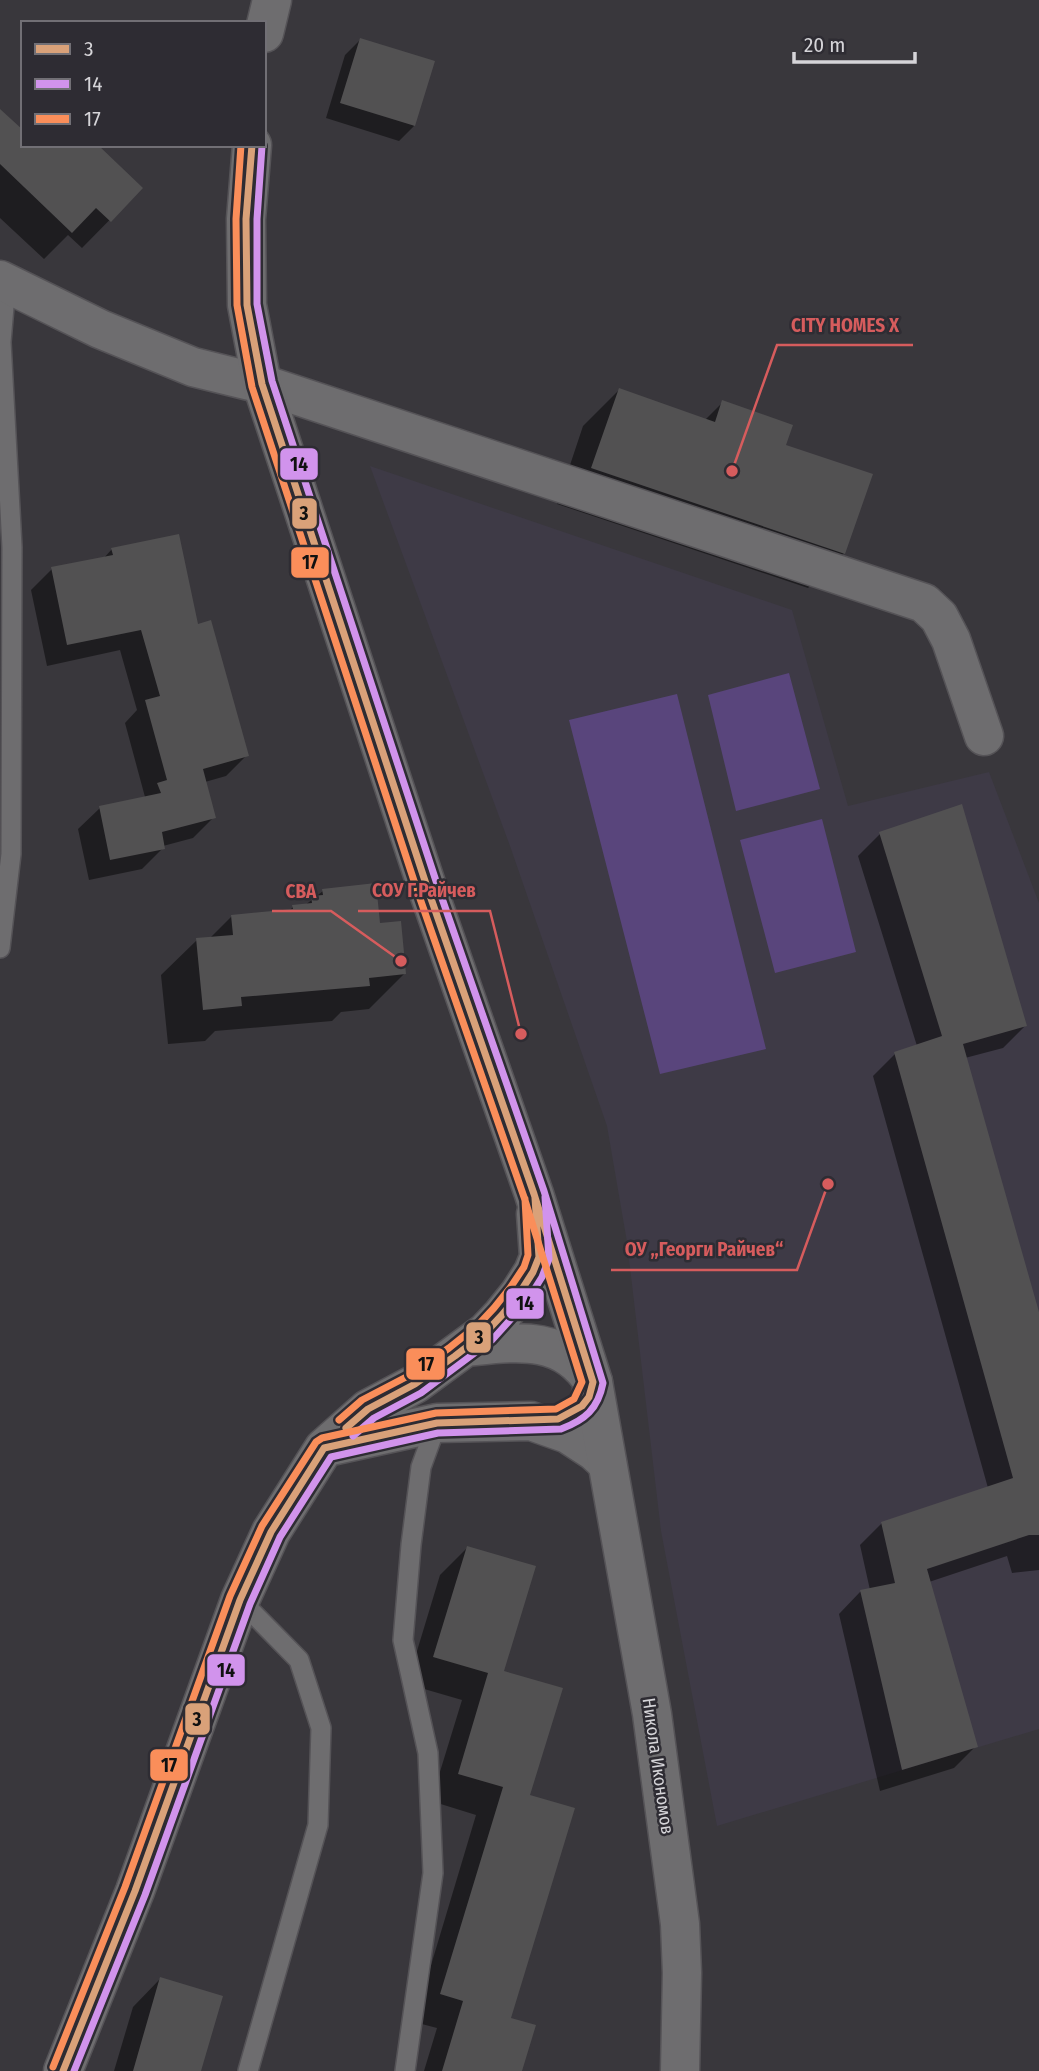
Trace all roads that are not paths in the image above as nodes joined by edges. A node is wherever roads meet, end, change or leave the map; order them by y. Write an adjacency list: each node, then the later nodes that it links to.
1 (272, 0): 2 (street)
2 (266, 25)
3 (252, 147): 5 (street)
4 (3, 281): 5 (street); 7 (lane)
5 (262, 384): 6 (street); 8 (street)
6 (984, 736)
7 (0, 948)
8 (534, 1194): 9 (street); 10 (street, Никола Икономов)
9 (466, 1347): 10 (street); 13 (street)
10 (593, 1382): 11 (street); 14 (street, Никола Икономов)
11 (531, 1421): 12 (street); 14 (street)
12 (437, 1423): 13 (street); 18 (lane)
13 (324, 1448): 15 (street)
14 (607, 1463): 19 (street, Никола Икономов)
15 (240, 1600): 16 (street); 17 (lane)
16 (63, 2071)
17 (248, 2071)
18 (405, 2071)
19 (680, 2071)

